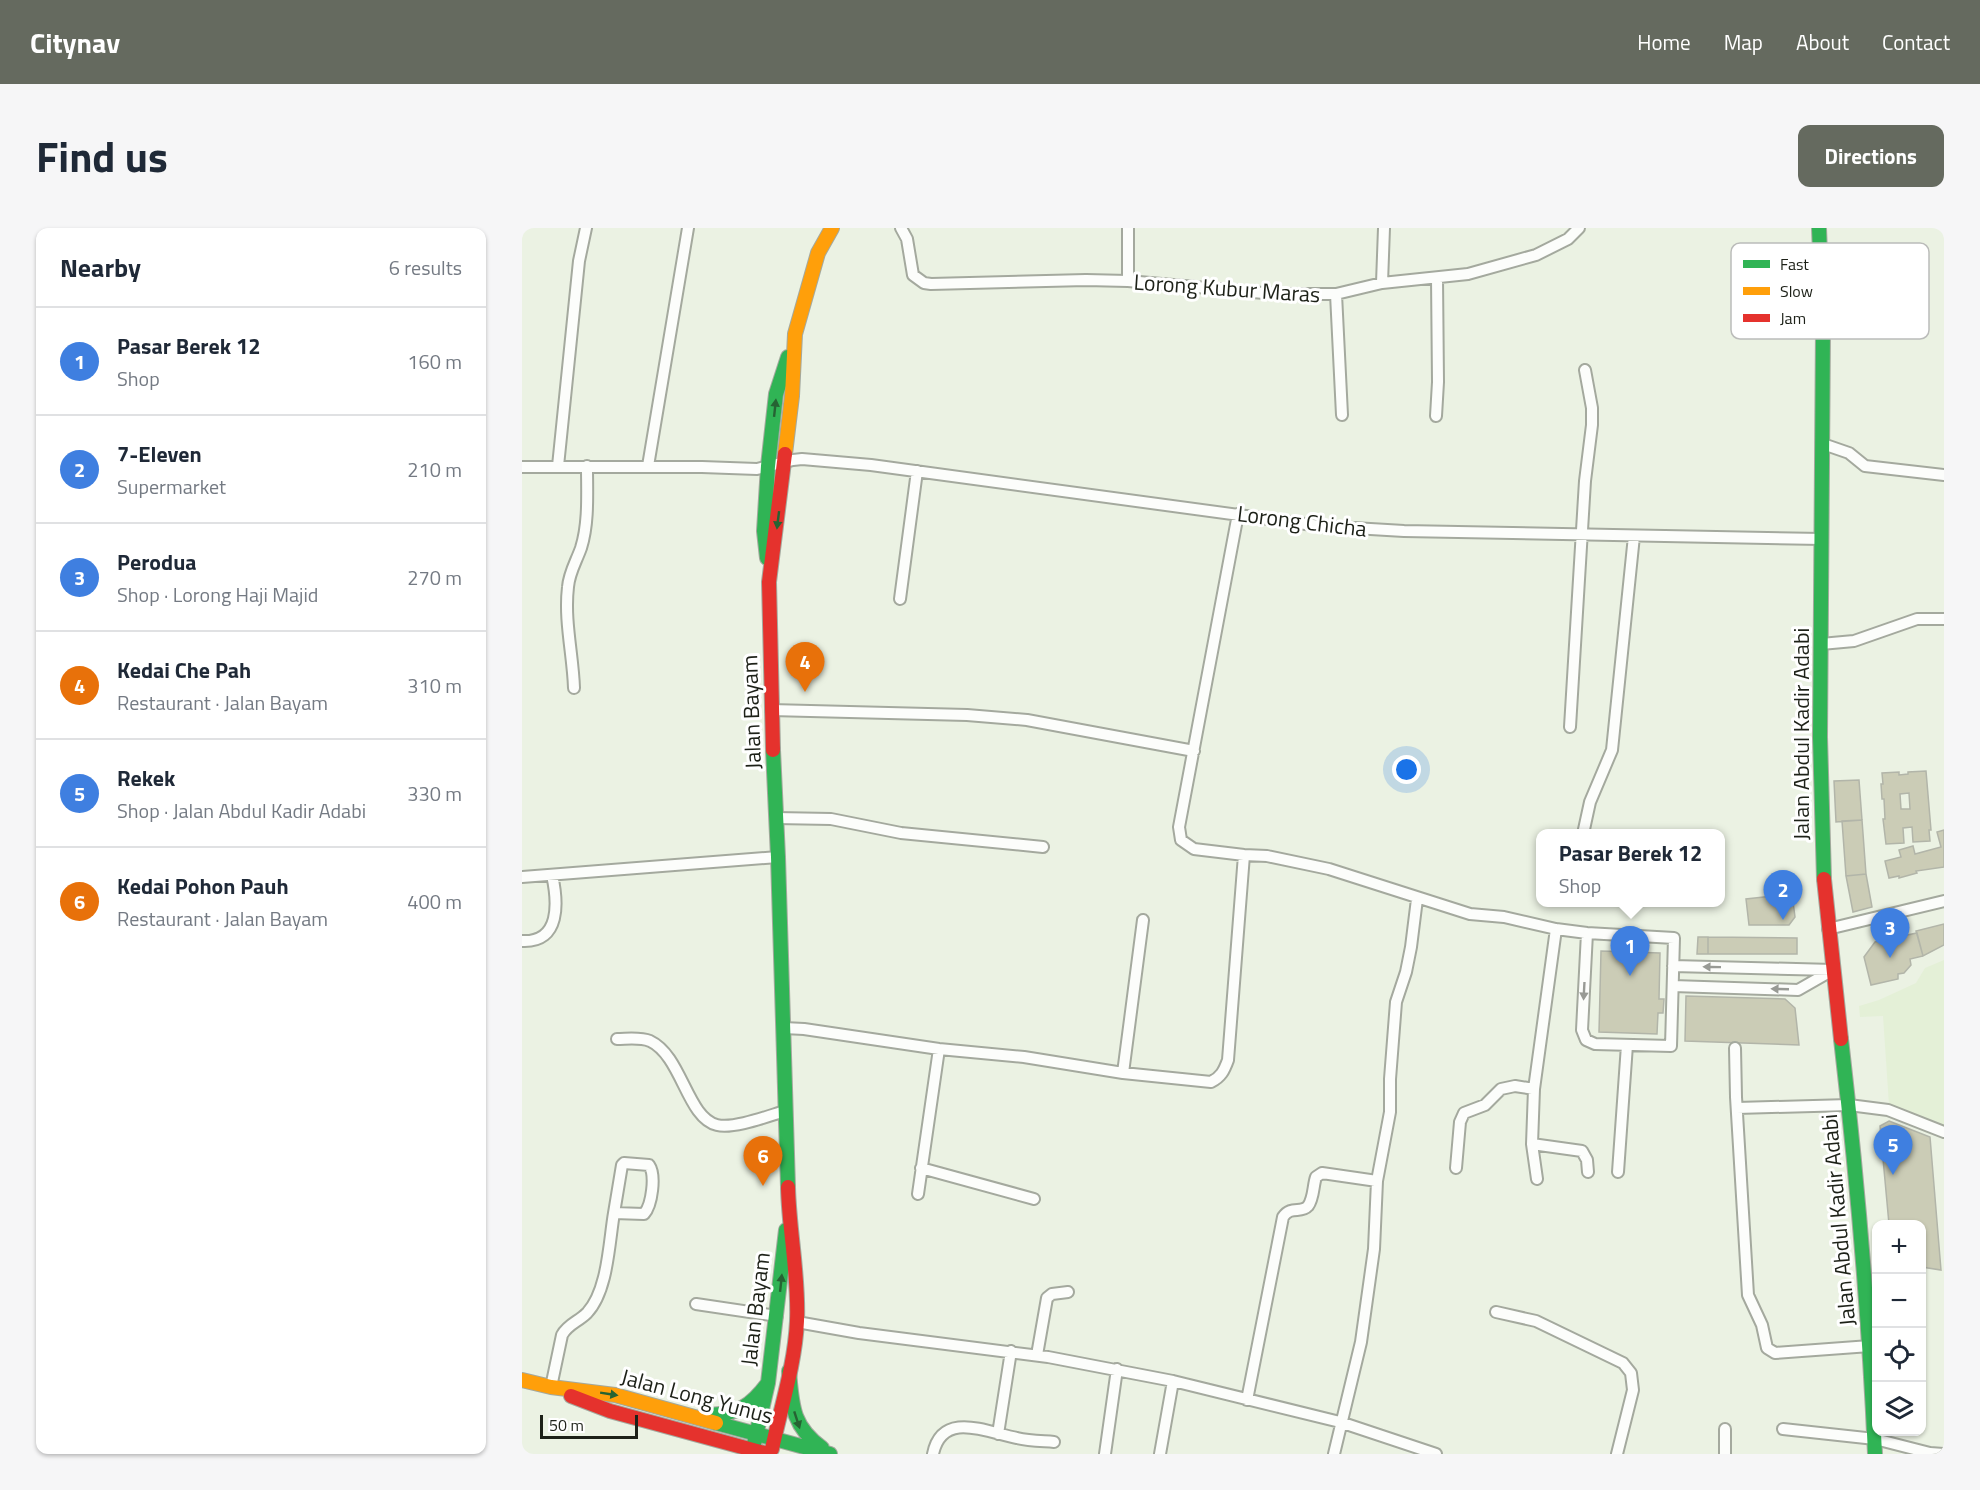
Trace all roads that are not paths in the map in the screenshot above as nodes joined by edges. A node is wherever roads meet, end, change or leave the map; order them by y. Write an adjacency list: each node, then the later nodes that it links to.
1 (586, 228): 22 (street)
2 (688, 228): 24 (street)
3 (832, 228): 14 (main road, Jalan Bayam)
4 (901, 228): 11 (street, Lorong Kubur Maras)
5 (1128, 228): 11 (street)
6 (1384, 228): 12 (street)
7 (1579, 228): 10 (street, Lorong Kubur Maras)
8 (1819, 228): 9 (main road, Jalan Abdul Kadir Adabi)
9 (1820, 243)
10 (1437, 278): 12 (street, Lorong Kubur Maras); 18 (street)
11 (1128, 281): 13 (street, Lorong Kubur Maras)
12 (1382, 283): 13 (street, Lorong Kubur Maras)
13 (1336, 294): 17 (street)
14 (795, 334): 20 (main road, Jalan Bayam); 25 (main road, one-way to 14)
15 (1823, 339): 19 (main road, Jalan Abdul Kadir Adabi)
16 (1585, 370): 29 (street)
17 (1342, 415)
18 (1436, 416)
19 (1823, 444): 27 (street); 31 (main road, Jalan Abdul Kadir Adabi)
20 (784, 462): 25 (street, Lorong Chicha); 26 (street, Lorong Chicha); 32 (main road, Jalan Bayam, one-way to 32)
21 (522, 466): 22 (street, Lorong Chicha)
22 (558, 466): 23 (street, Lorong Chicha)
23 (587, 466): 24 (street, Lorong Chicha); 36 (street)
24 (648, 466): 25 (street, Lorong Chicha)
25 (768, 466): 32 (main road)
26 (917, 471): 28 (street, Lorong Chicha); 33 (street)
27 (1944, 475)
28 (1238, 514): 29 (street, Lorong Chicha); 39 (street)
29 (1582, 535): 30 (street, Lorong Chicha); 38 (street)
30 (1634, 536): 31 (street, Lorong Chicha); 41 (street)
31 (1822, 539): 35 (main road, Jalan Abdul Kadir Adabi)
32 (769, 582): 37 (main road, Jalan Bayam)
33 (900, 599)
34 (1944, 619): 35 (street)
35 (1821, 644): 50 (main road, Jalan Abdul Kadir Adabi)
36 (574, 688)
37 (771, 710): 39 (street); 40 (main road, Jalan Bayam)
38 (1570, 727)
39 (1194, 751): 43 (street)
40 (776, 818): 42 (street); 44 (main road, Jalan Bayam)
41 (1584, 829)
42 (1043, 847)
43 (1245, 855): 47 (street); 62 (street)
44 (778, 857): 45 (street); 57 (main road, Jalan Bayam)
45 (552, 875): 46 (street); 53 (street)
46 (522, 877)
47 (1417, 899): 51 (street); 74 (street)
48 (1944, 901): 50 (street)
49 (1143, 920): 62 (street)
50 (1828, 929): 55 (main road, Jalan Abdul Kadir Adabi)
51 (1556, 930): 52 (street); 63 (street)
52 (1587, 933): 54 (street); 59 (street, one-way to 59)
53 (522, 941)
54 (1673, 966): 55 (street, one-way to 54); 56 (street)
55 (1833, 970): 56 (street, one-way to 56); 64 (main road, Jalan Abdul Kadir Adabi)
56 (1673, 986): 59 (street)
57 (784, 1029): 61 (street); 66 (main road, Jalan Bayam)
58 (617, 1039): 66 (street)
59 (1627, 1045): 72 (street)
60 (1735, 1048): 65 (street)
61 (939, 1049): 62 (street); 69 (street)
62 (1123, 1072)
63 (1534, 1089): 68 (street); 70 (street)
64 (1849, 1105): 65 (street); 67 (street); 84 (main road, Jalan Abdul Kadir Adabi)
65 (1737, 1108): 84 (street)
66 (785, 1111): 77 (main road, Jalan Bayam)
67 (1944, 1132)
68 (1532, 1144): 71 (street); 73 (street)
69 (921, 1168): 75 (street); 76 (street)
70 (1456, 1168)
71 (1588, 1172)
72 (1618, 1172)
73 (1537, 1179)
74 (1377, 1181): 93 (street); 95 (street)
75 (918, 1194)
76 (1034, 1199)
77 (788, 1203): 82 (main road, Jalan Bayam, one-way to 77); 83 (main road, Jalan Bayam)
78 (614, 1213): 78 (street); 92 (street)
79 (1068, 1292): 86 (street)
80 (696, 1304): 82 (street)
81 (1496, 1312): 113 (street)
82 (777, 1316): 91 (main road, Jalan Bayam)
83 (797, 1322): 85 (street); 88 (main road, Jalan Bayam)
84 (1870, 1346): 102 (main road, Jalan Abdul Kadir Adabi)
85 (1011, 1351): 86 (street); 100 (street)
86 (1037, 1355): 87 (street)
87 (1117, 1370): 90 (street); 109 (street)
88 (789, 1371): 101 (main road, Jalan Bayam); 107 (main road, one-way to 107)
89 (522, 1380): 92 (main road, Jalan Long Yunus)
90 (1173, 1381): 93 (street); 110 (street)
91 (768, 1383): 94 (main road); 99 (main road, Jalan Bayam)
92 (551, 1387): 94 (main road, Jalan Long Yunus, one-way to 94); 98 (main road, Jalan Long Yunus)
93 (1247, 1400): 95 (street)
94 (689, 1415): 99 (main road, Jalan Long Yunus)
95 (1340, 1422): 111 (street); 112 (street)
96 (1725, 1429): 114 (street)
97 (1783, 1429): 102 (street)
98 (685, 1432): 104 (main road, Jalan Long Yunus); 105 (main road)
99 (756, 1434): 101 (main road, Jalan Long Yunus); 104 (main road, Jalan Bayam)
100 (998, 1434): 103 (street); 108 (street)
101 (774, 1439): 106 (main road, Jalan Bayam); 107 (main road, Jalan Long Yunus)
102 (1875, 1439): 115 (main road, Jalan Abdul Kadir Adabi); 116 (street)
103 (1054, 1442)
104 (752, 1452): 106 (main road, Jalan Long Yunus)
105 (726, 1454)
106 (769, 1454)
107 (830, 1454)
108 (933, 1454)
109 (1105, 1454)
110 (1160, 1454)
111 (1334, 1454)
112 (1436, 1454)
113 (1617, 1454)
114 (1725, 1454)
115 (1875, 1454)
116 (1944, 1454)

